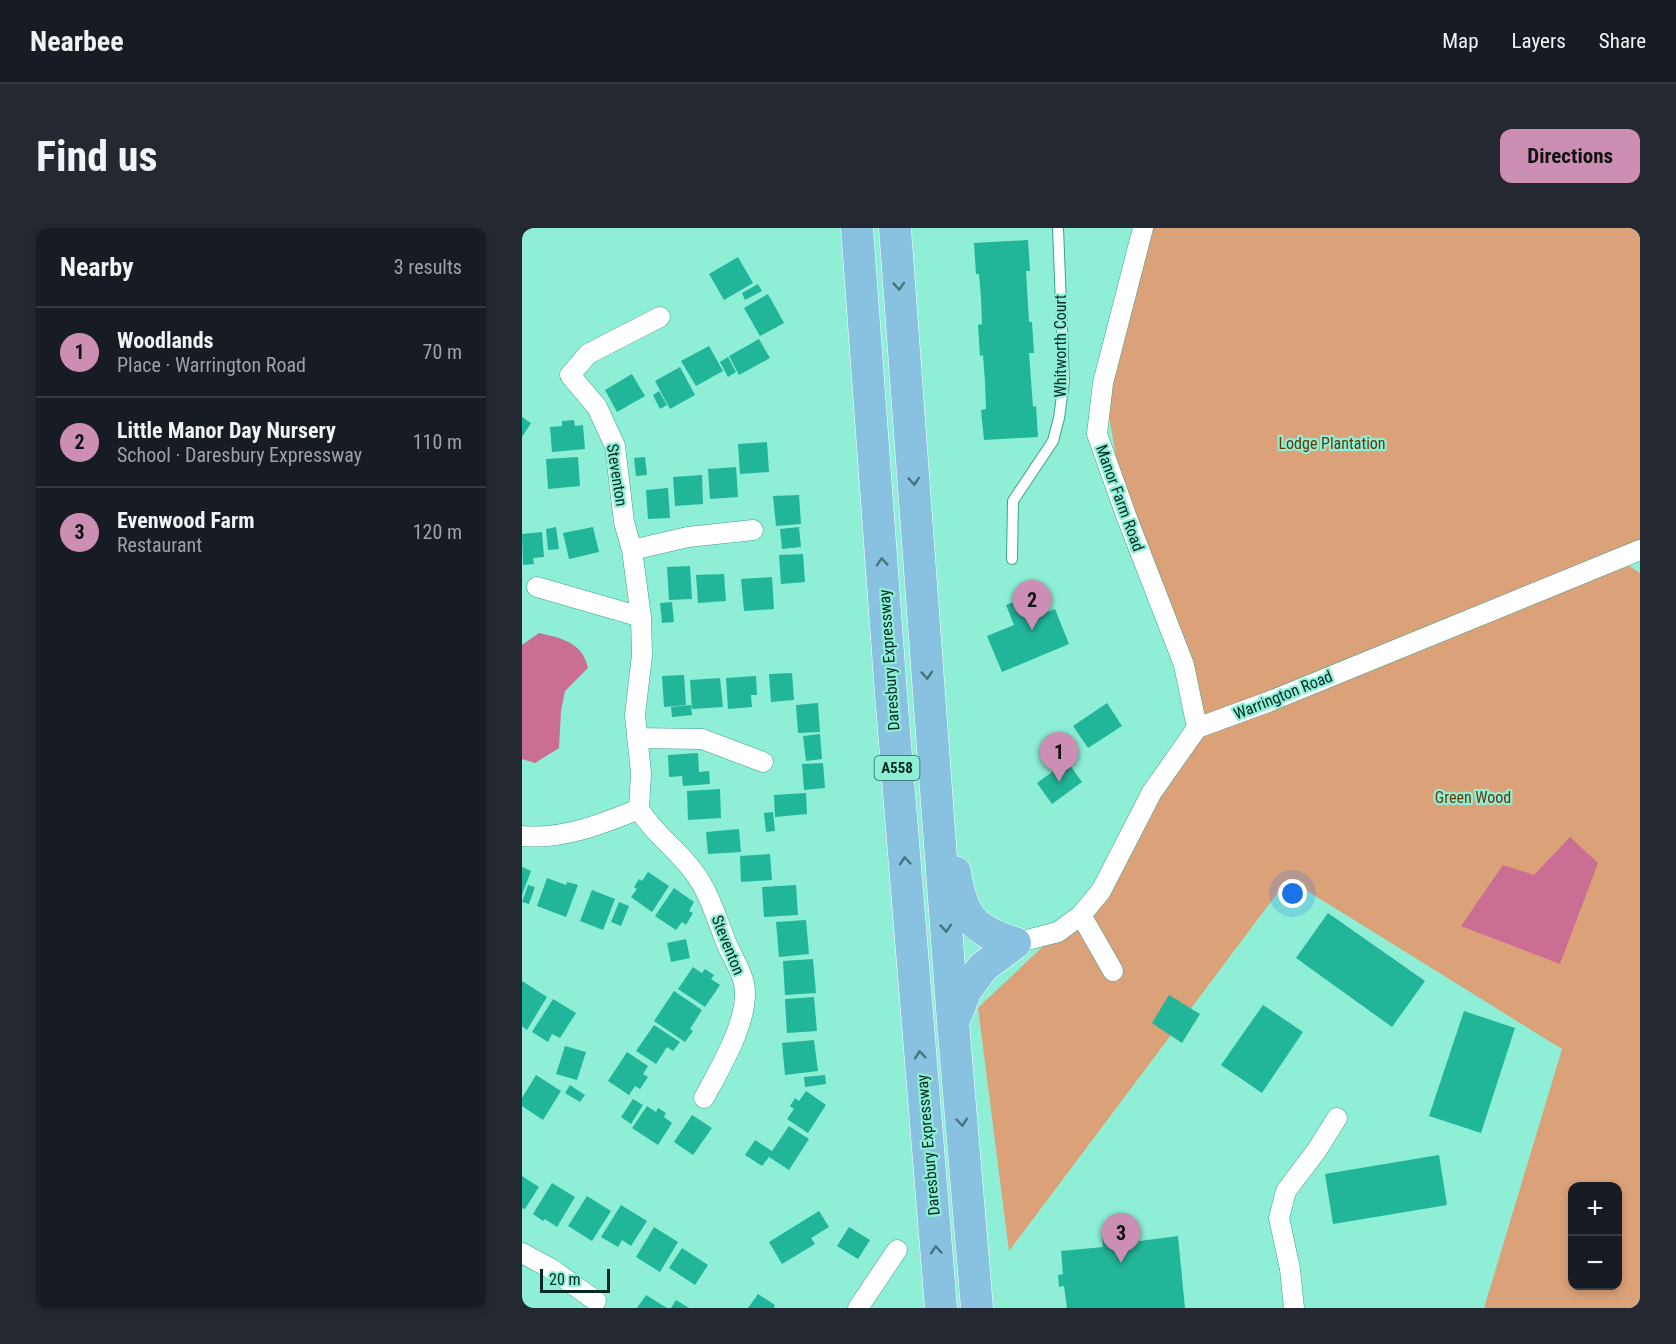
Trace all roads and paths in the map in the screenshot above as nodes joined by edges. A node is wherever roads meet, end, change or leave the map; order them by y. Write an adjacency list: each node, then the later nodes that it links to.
1 (857, 228): 28 (main road, Daresbury Expressway / A558, one-way to 1)
2 (895, 228): 12 (main road, A558, one-way to 12)
3 (1058, 228): 9 (lane, Whitworth Court)
4 (1143, 228): 13 (street, Manor Farm Road)
5 (660, 317): 7 (street, Steventon)
6 (753, 530): 7 (street)
7 (632, 550): 11 (street, Steventon)
8 (1640, 550): 13 (street, Warrington Road)
9 (1012, 559)
10 (537, 587): 11 (street)
11 (641, 617): 14 (street, Steventon)
12 (931, 723): 19 (main road); 21 (main road, A558, one-way to 21)
13 (1197, 728): 18 (street)
14 (637, 738): 15 (street); 16 (street, Steventon)
15 (763, 762)
16 (639, 809): 17 (street); 22 (street, Steventon)
17 (522, 836)
18 (1081, 915): 19 (street); 20 (street)
19 (1015, 943): 21 (main road)
20 (1113, 971)
21 (953, 1022): 29 (main road, A558, one-way to 29)
22 (704, 1098)
23 (1337, 1118): 30 (street)
24 (897, 1250): 27 (street)
25 (522, 1253): 26 (street)
26 (596, 1301)
27 (858, 1308)
28 (941, 1308)
29 (977, 1308)
30 (1294, 1308)

